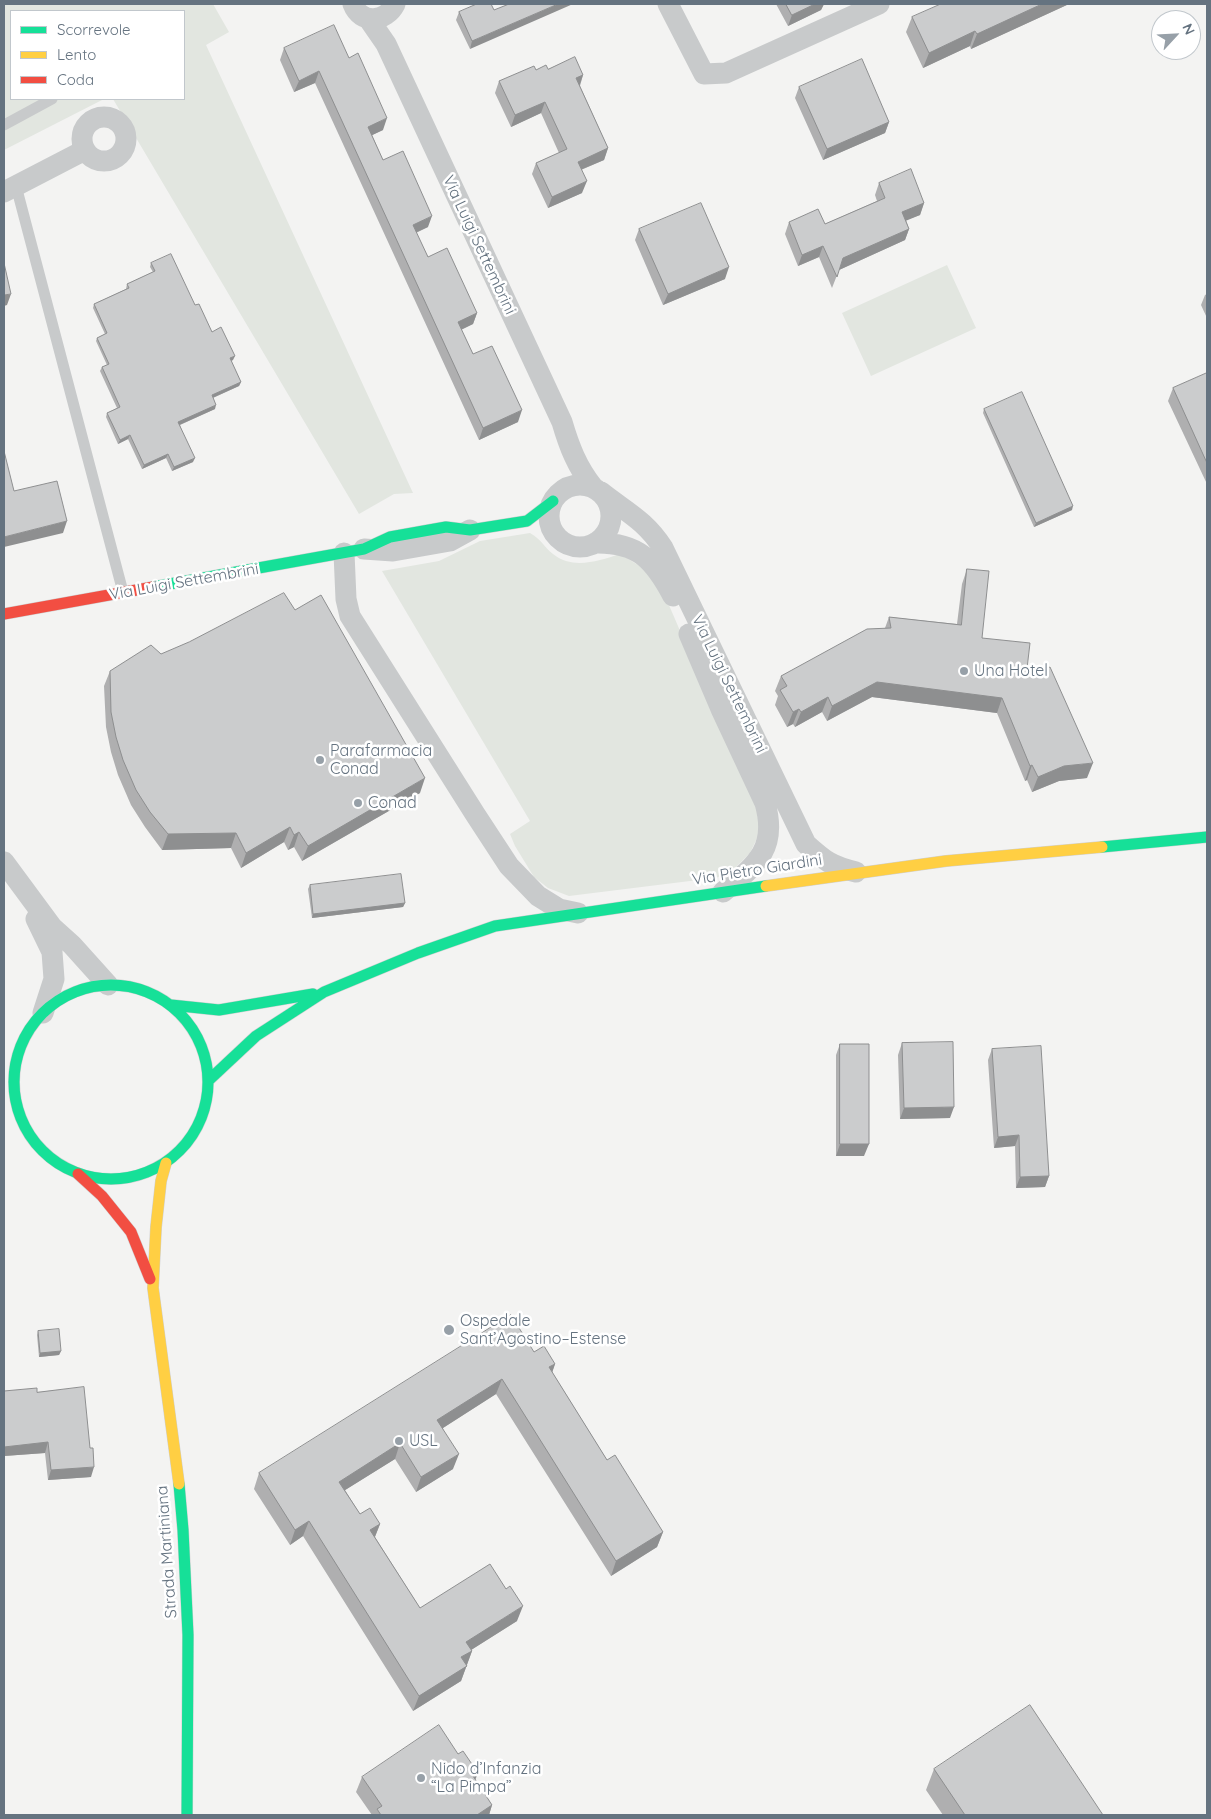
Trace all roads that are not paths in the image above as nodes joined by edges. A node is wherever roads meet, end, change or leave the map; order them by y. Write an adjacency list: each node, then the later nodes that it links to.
1 (668, 4): 2 (street)
2 (879, 4)
3 (376, 10): 8 (street, Via Luigi Settembrini)
4 (50, 100): 5 (lane)
5 (4, 124)
6 (85, 150): 7 (street)
7 (10, 189): 16 (lane)
8 (570, 446): 9 (street, Via Luigi Settembrini); 10 (street, Via Luigi Settembrini)
9 (597, 489): 10 (street); 14 (street); 20 (street, Via Luigi Settembrini)
10 (555, 498): 11 (main road, Via Luigi Settembrini); 13 (street)
11 (526, 521): 12 (main road, Via Luigi Settembrini); 13 (street, Via Luigi Settembrini)
12 (470, 530): 15 (street, Via Luigi Settembrini)
13 (555, 533): 14 (street)
14 (595, 543): 22 (street, Via Luigi Settembrini)
15 (354, 551): 16 (main road, Via Luigi Settembrini); 23 (street)
16 (123, 592): 17 (main road, Via Luigi Settembrini)
17 (4, 614)
18 (1207, 837): 20 (main road, Via Pietro Giardini)
19 (4, 862): 21 (street)
20 (857, 872): 22 (main road, Via Pietro Giardini)
21 (16, 881): 24 (street); 27 (street)
22 (723, 892): 23 (main road, Via Pietro Giardini)
23 (581, 913): 25 (main road, Via Pietro Giardini)
24 (108, 984): 26 (main road, Via Pietro Giardini); 27 (main road, Via Pietro Giardini)
25 (324, 992): 26 (main road, Via Pietro Giardini); 30 (main road, Via Pietro Giardini)
26 (171, 1005): 30 (main road, Via Pietro Giardini)
27 (43, 1013): 28 (main road, Via Pietro Giardini)
28 (23, 1041): 29 (main road); 32 (main road, Via Pietro Giardini)
29 (10, 1046)
30 (209, 1080): 33 (main road, Via Pietro Giardini)
31 (4, 1108): 32 (main road)
32 (19, 1113): 34 (main road, Via Pietro Giardini)
33 (166, 1163): 34 (main road, Via Pietro Giardini); 35 (main road, Strada Martiniana)
34 (78, 1174): 35 (main road, Strada Martiniana)
35 (153, 1288): 36 (main road, Strada Martiniana)
36 (187, 1815)

